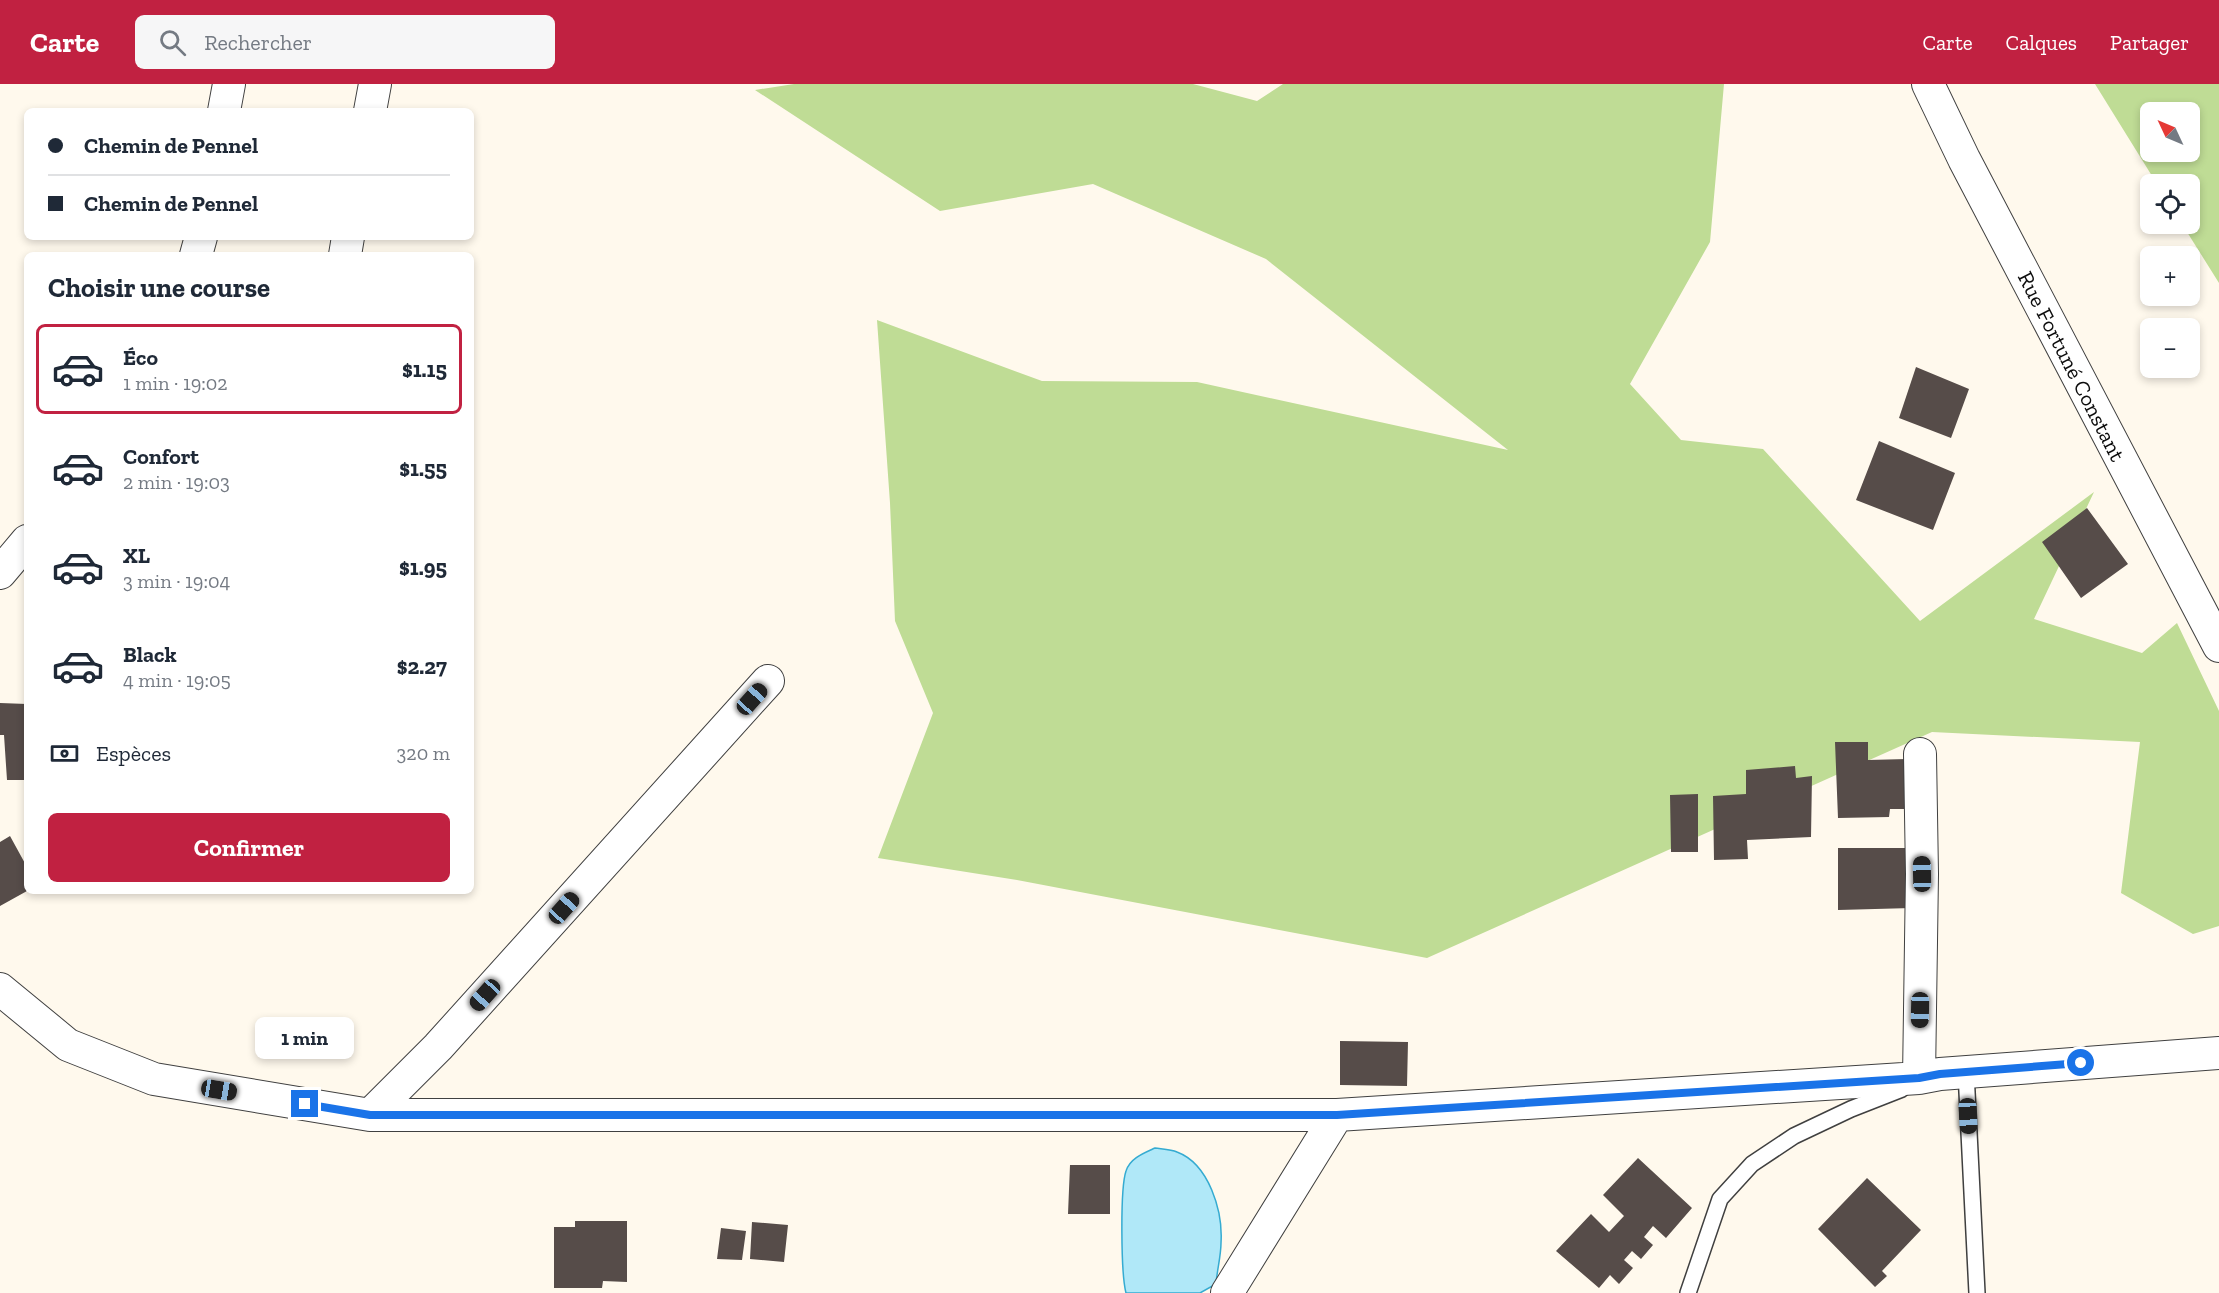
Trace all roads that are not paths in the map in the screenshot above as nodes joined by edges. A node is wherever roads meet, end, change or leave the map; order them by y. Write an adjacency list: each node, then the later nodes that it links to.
1 (229, 84): 4 (street)
2 (375, 84): 5 (street)
3 (1929, 84): 8 (street, Rue Fortuné Constant)
4 (225, 108)
5 (371, 108)
6 (24, 545): 7 (street)
7 (0, 573)
8 (2219, 646)
9 (768, 681): 14 (street)
10 (1920, 753): 13 (street)
11 (0, 989): 14 (street)
12 (2219, 1053): 13 (street)
13 (1941, 1075): 15 (street); 17 (lane); 18 (lane)
14 (370, 1115): 15 (street)
15 (1337, 1115): 16 (street)
16 (1227, 1293)
17 (1689, 1293)
18 (1977, 1293)

